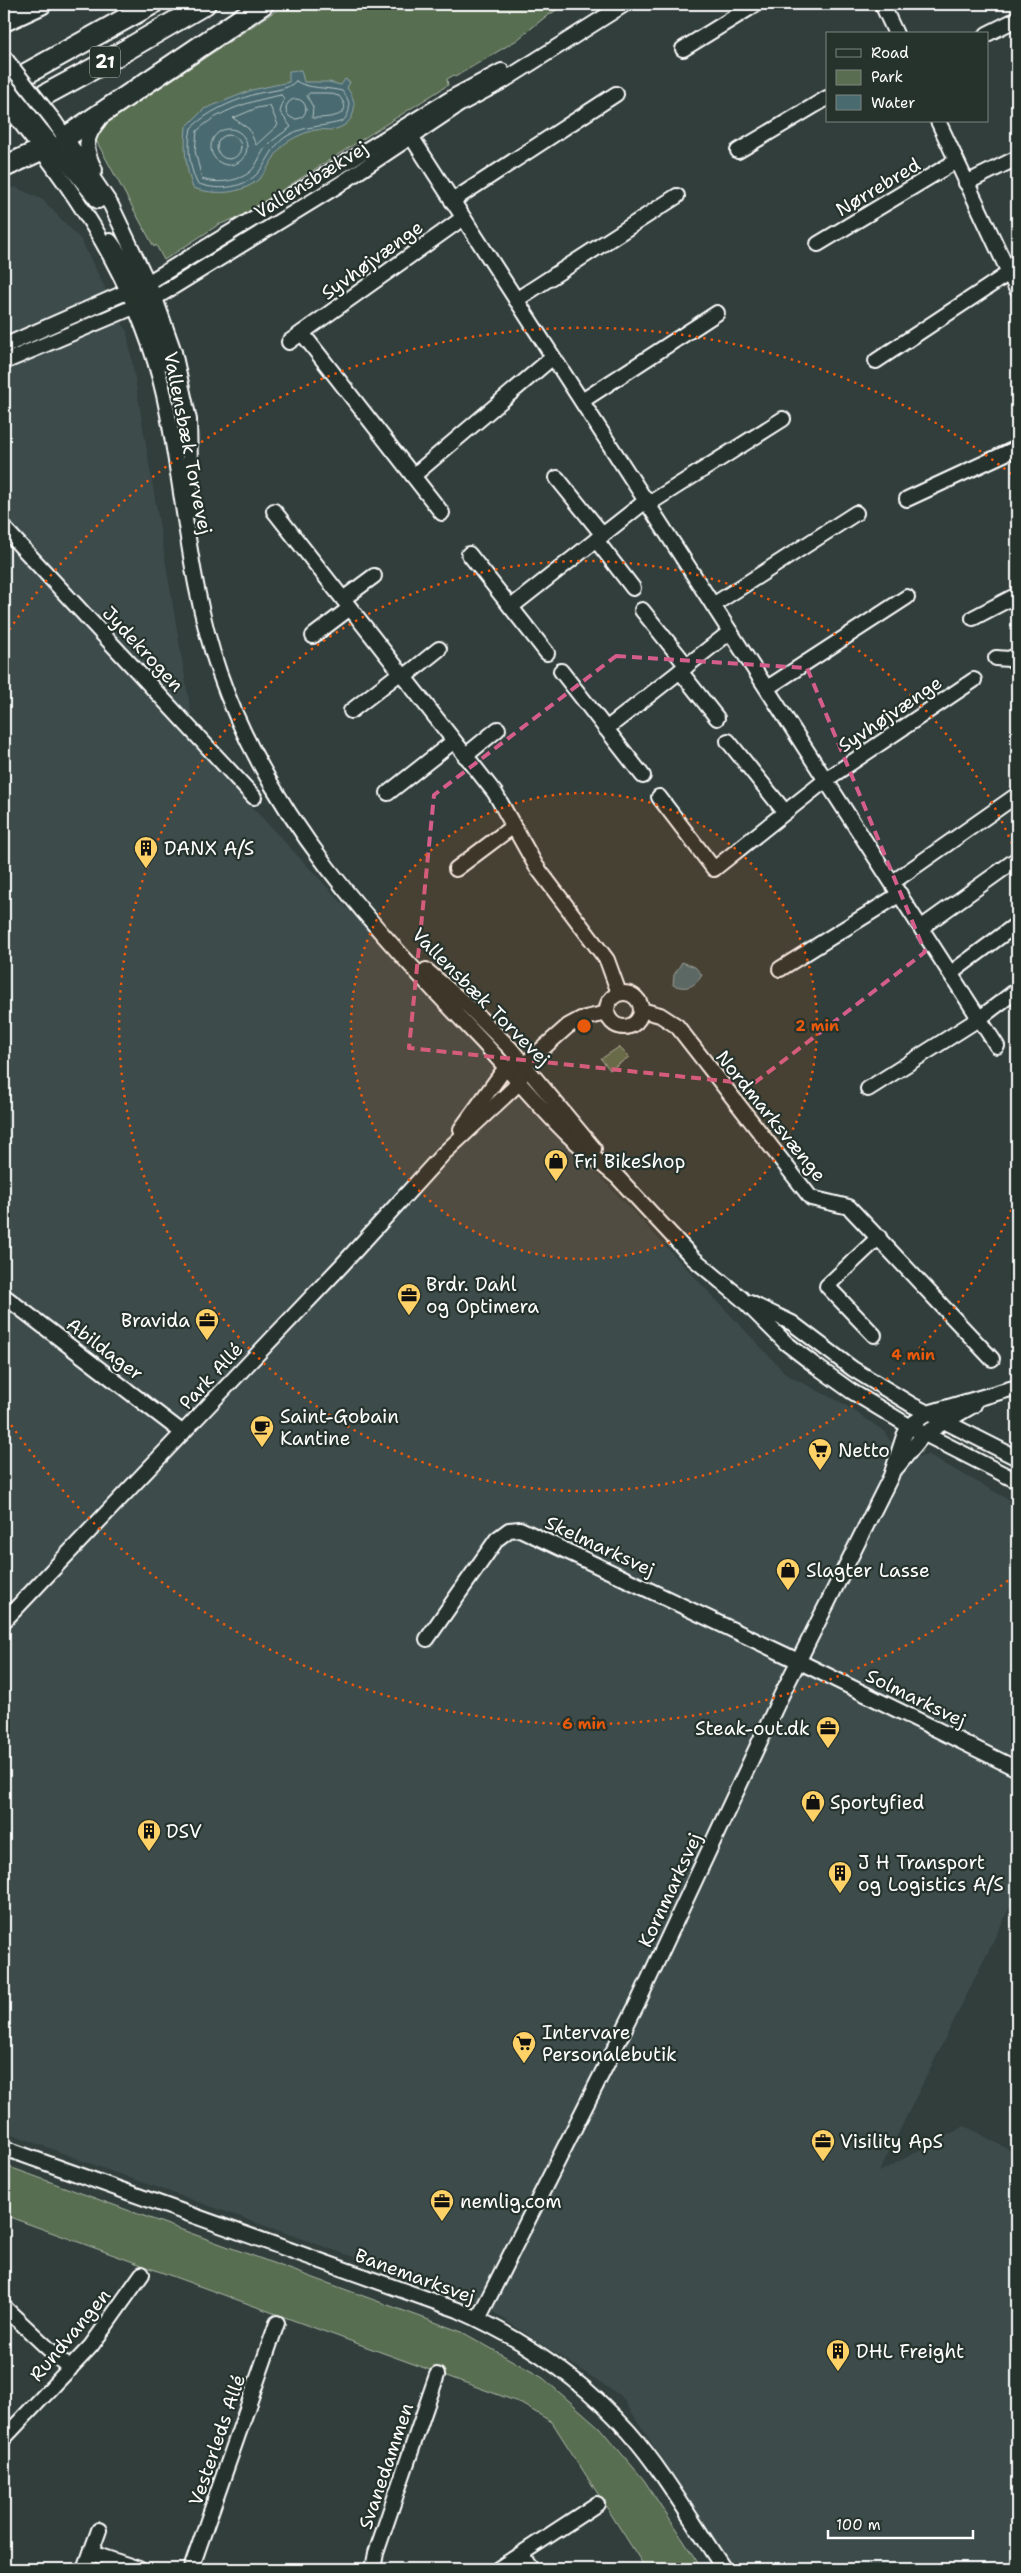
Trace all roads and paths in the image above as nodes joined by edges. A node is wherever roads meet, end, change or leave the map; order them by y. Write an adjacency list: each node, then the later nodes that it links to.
1 (41, 4): 10 (highway)
2 (152, 4): 16 (highway, 21)
3 (205, 4): 21 (highway, 21)
4 (263, 4): 20 (highway)
5 (608, 4): 23 (street, Vallensbækvej)
6 (625, 4): 23 (street, Vallensbækvej)
7 (756, 4): 13 (street)
8 (882, 4): 11 (street)
9 (1017, 19): 12 (street)
10 (4, 21)
11 (895, 32)
12 (988, 34)
13 (683, 49)
14 (4, 57): 24 (street, Vallensbæk Torvevej, bridge)
15 (4, 68): 24 (street)
16 (4, 84): 24 (street, bridge)
17 (616, 94): 31 (street)
18 (826, 99): 25 (street)
19 (4, 101): 24 (street, Vallensbæk Torvevej, bridge)
20 (109, 108): 24 (highway); 32 (street)
21 (4, 117)
22 (938, 122): 27 (street)
23 (408, 133): 31 (street); 37 (street, Vallensbækvej); 40 (street, Vallensbækvej)
24 (47, 134): 28 (highway); 32 (street, Vallensbæk Torvevej); 34 (street); 37 (street, Vallensbæk Torvevej)
25 (738, 151)
26 (1017, 158): 29 (street)
27 (956, 161): 29 (street); 35 (street, Nørrebred)
28 (4, 167)
29 (966, 182): 36 (street)
30 (677, 196): 39 (street)
31 (452, 201): 33 (street)
32 (111, 205): 34 (street, Vallensbæk Torvevej)
33 (463, 218): 39 (street); 42 (street, Syvhøjvænge)
34 (121, 225): 37 (street, Vallensbæk Torvevej)
35 (818, 244)
36 (1009, 273): 38 (street); 46 (street)
37 (139, 287): 40 (street, Vallensbæk Torvevej); 40 (street); 44 (street, Vallensbækvej)
38 (1017, 290)
39 (516, 300): 45 (street)
40 (145, 303): 47 (street, Vallensbækvej); 61 (street, Vallensbæk Torvevej); 61 (street, Vallensbæk Torvevej)
41 (717, 313): 48 (street)
42 (302, 333): 43 (street, Syvhøjvænge); 51 (street)
43 (290, 342)
44 (4, 346)
45 (554, 357): 48 (street); 51 (street)
46 (876, 361)
47 (4, 362)
48 (582, 401): 54 (street)
49 (783, 419): 54 (street)
50 (1017, 448): 53 (street)
51 (413, 476): 56 (street)
52 (557, 478): 59 (street)
53 (907, 499)
54 (648, 502): 59 (street); 67 (street)
55 (274, 511): 66 (street)
56 (442, 513)
57 (856, 513): 67 (street)
58 (4, 528): 93 (street, Jydekrogen)
59 (599, 538): 63 (street); 68 (street)
60 (469, 554): 68 (street)
61 (193, 562): 100 (street, Vallensbæk Torvevej)
62 (374, 576): 66 (street)
63 (633, 588)
64 (1017, 595): 70 (street)
65 (907, 597): 81 (street)
66 (346, 604): 72 (street); 79 (street)
67 (713, 605): 71 (street)
68 (511, 607): 74 (street)
69 (642, 610): 77 (street)
70 (974, 618)
71 (730, 632): 77 (street); 81 (street)
72 (313, 636)
73 (439, 649): 79 (street)
74 (547, 653)
75 (1017, 655): 76 (street)
76 (996, 658)
77 (684, 669): 83 (street); 85 (street)
78 (561, 671): 85 (street)
79 (402, 675): 82 (street); 86 (street)
80 (974, 680): 90 (street, Syvhøjvænge)
81 (767, 688): 90 (street)
82 (351, 711)
83 (717, 718)
84 (498, 729): 88 (street)
85 (606, 730): 89 (street)
86 (454, 741): 88 (street); 91 (street)
87 (728, 741): 95 (street)
88 (465, 756): 96 (street)
89 (643, 776)
90 (827, 779): 95 (street, Syvhøjvænge); 99 (street)
91 (388, 793)
92 (1017, 795): 99 (street)
93 (254, 797)
94 (658, 797): 95 (street, Syvhøjvænge)
95 (785, 812)
96 (512, 827): 98 (street); 106 (street)
97 (1017, 860): 102 (street)
98 (456, 869)
99 (896, 888): 102 (street); 103 (street)
100 (352, 898): 111 (street, Vallensbæk Torvevej); 112 (street, Vallensbæk Torvevej)
101 (1017, 924): 104 (street)
102 (922, 927): 104 (street)
103 (780, 970)
104 (951, 973): 109 (street)
105 (1017, 990): 109 (street)
106 (619, 993): 107 (street); 108 (street)
107 (641, 1010): 108 (street); 117 (street, Nordmarksvænge)
108 (607, 1014): 111 (street)
109 (980, 1018): 110 (street); 114 (street)
110 (997, 1046)
111 (524, 1065): 112 (street); 113 (street); 116 (street, Vallensbæk Torvevej)
112 (507, 1068): 113 (street, Vallensbæk Torvevej); 115 (street, Park Allé)
113 (519, 1083): 115 (street, Park Allé); 116 (street, Vallensbæk Torvevej)
114 (868, 1090)
115 (442, 1154): 127 (street, Park Allé)
116 (615, 1175): 119 (street, Vallensbæk Torvevej)
117 (879, 1237): 120 (street); 121 (street, Nordmarksvænge)
118 (4, 1296): 127 (street, Abildager)
119 (741, 1298): 124 (street, Vallensbæk Torvevej); 126 (street, Vallensbæk Torvevej)
120 (874, 1335)
121 (992, 1359)
122 (1017, 1387): 123 (street)
123 (991, 1396): 124 (street); 125 (street, Kornmarksvej)
124 (928, 1413): 125 (street, Vallensbæk Torvevej); 126 (street)
125 (943, 1422): 128 (street, Kornmarksvej); 129 (street, Vallensbæk Torvevej)
126 (910, 1426): 128 (street, Vallensbæk Torvevej); 130 (street, Kornmarksvej)
127 (183, 1432): 132 (street, Park Allé)
128 (924, 1434): 130 (street, Kornmarksvej); 131 (street, Vallensbæk Torvevej)
129 (1017, 1458)
130 (891, 1476): 134 (street, Kornmarksvej)
131 (1017, 1481)
132 (4, 1621)
133 (427, 1638): 134 (street, Skelmarksvej)
134 (798, 1661): 135 (street, Solmarksvej); 139 (street, Kornmarksvej)
135 (1017, 1769)
136 (4, 2148): 139 (street, Banemarksvej)
137 (142, 2274): 141 (street, Rundvangen)
138 (4, 2307): 141 (street)
139 (478, 2319): 154 (street, Banemarksvej)
140 (277, 2324): 150 (street, Vesterleds Allé)
141 (70, 2369): 143 (street, Rundvangen)
142 (437, 2375): 151 (street, Svanedammen)
143 (4, 2438)
144 (598, 2504): 147 (street)
145 (99, 2530): 146 (street)
146 (91, 2553): 148 (street); 149 (street)
147 (521, 2554): 152 (street); 153 (street)
148 (85, 2569)
149 (139, 2569)
150 (192, 2569)
151 (373, 2569)
152 (498, 2569)
153 (531, 2569)
154 (724, 2569)

